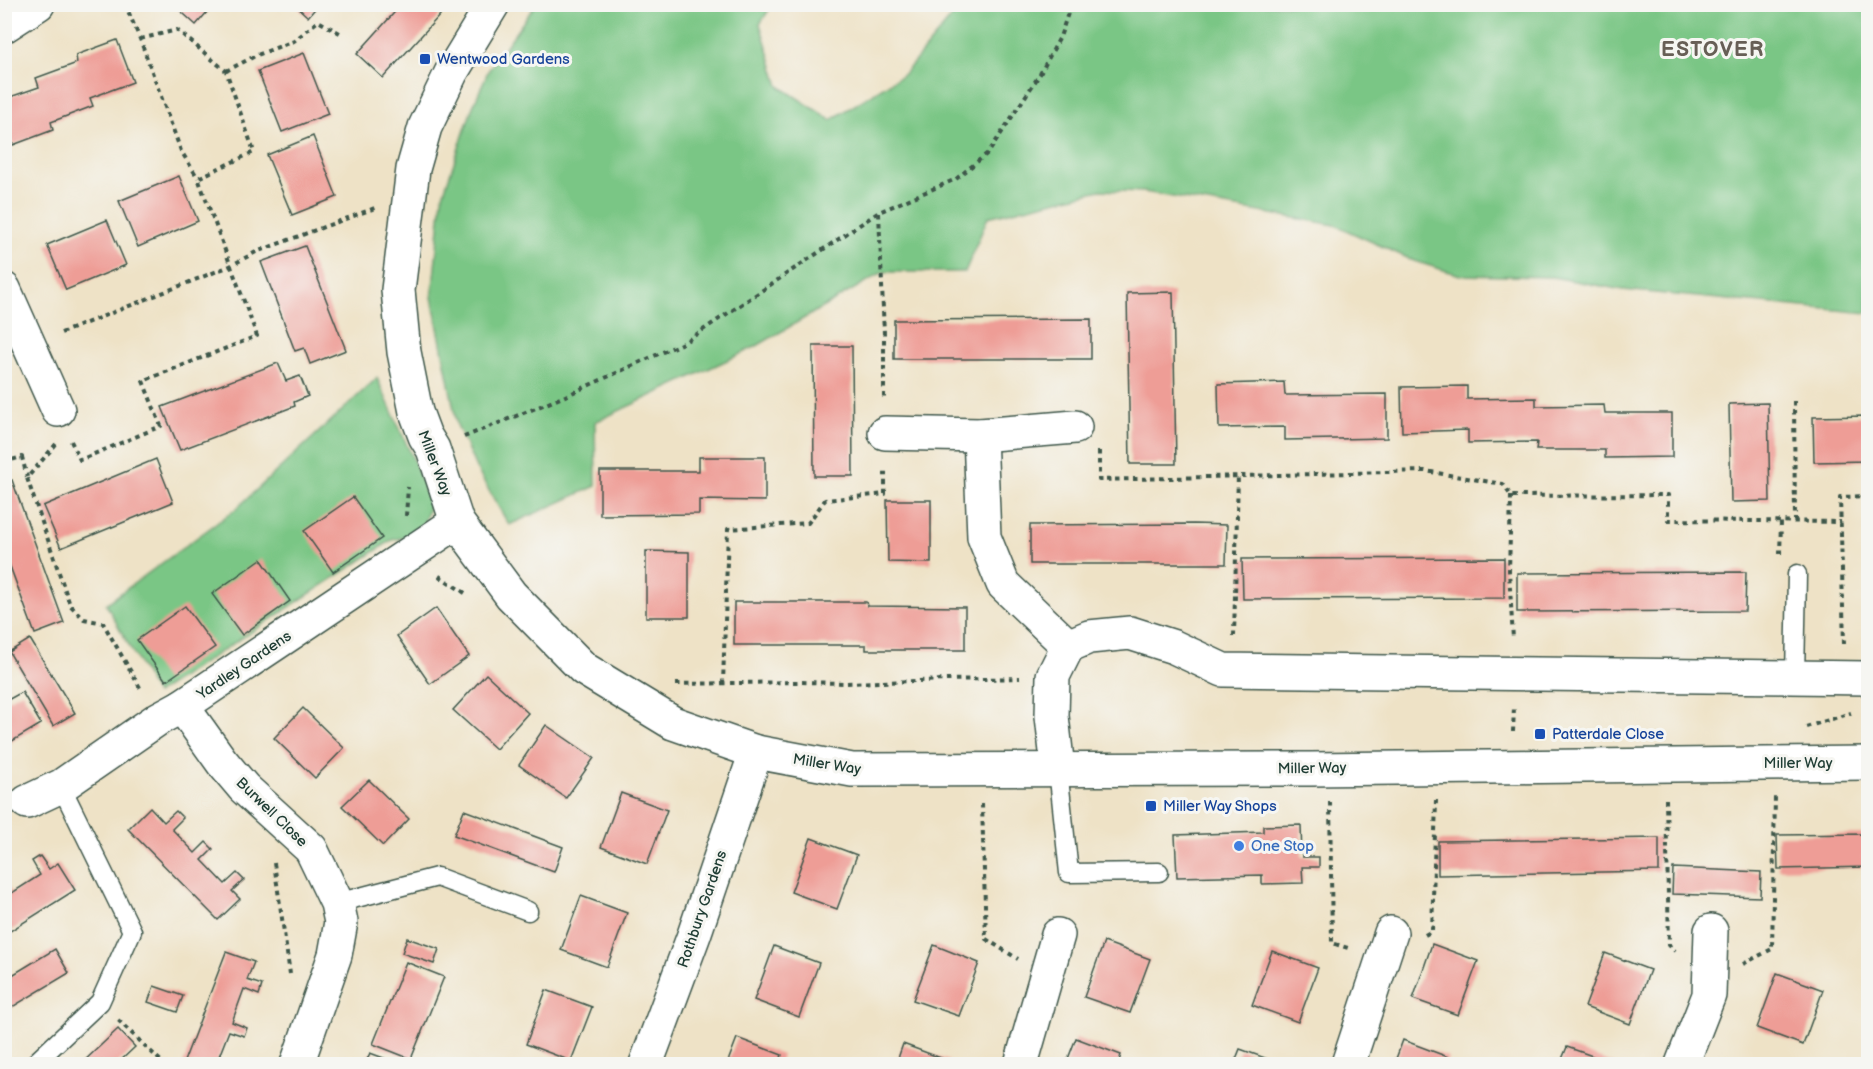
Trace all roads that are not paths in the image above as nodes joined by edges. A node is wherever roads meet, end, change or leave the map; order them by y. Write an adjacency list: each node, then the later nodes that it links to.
1 (38, 4): 3 (street)
2 (493, 4): 9 (street, Miller Way)
3 (4, 26)
4 (4, 289): 5 (street)
5 (62, 420)
6 (1075, 427): 8 (street)
7 (885, 433): 8 (street)
8 (980, 435): 11 (street)
9 (457, 522): 14 (street, Yardley Gardens); 15 (street, Miller Way)
10 (1797, 574): 12 (lane)
11 (1068, 646): 12 (street); 17 (street)
12 (1795, 677): 13 (street)
13 (1857, 678)
14 (170, 713): 18 (street, Yardley Gardens); 21 (street, Burwell Close)
15 (756, 752): 17 (street, Miller Way); 28 (street, Rothbury Gardens)
16 (1869, 763): 17 (street, Miller Way)
17 (1058, 769): 20 (lane)
18 (62, 786): 19 (street, Yardley Gardens); 26 (lane)
19 (27, 801)
20 (1159, 872)
21 (337, 903): 22 (lane); 27 (street, Burwell Close)
22 (528, 910)
23 (1711, 931): 31 (street)
24 (1391, 933): 30 (street)
25 (1058, 934): 29 (street)
26 (34, 1065)
27 (297, 1065)
28 (646, 1065)
29 (1021, 1065)
30 (1348, 1065)
31 (1682, 1065)

